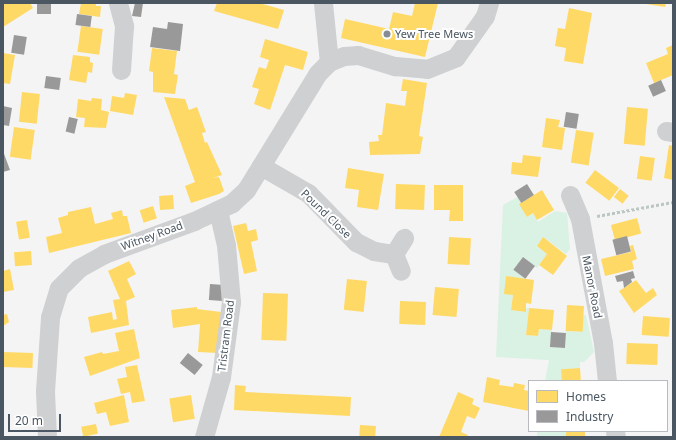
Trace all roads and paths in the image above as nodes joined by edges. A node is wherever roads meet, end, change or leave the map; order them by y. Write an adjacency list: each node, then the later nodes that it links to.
1 (118, 3): 5 (street)
2 (323, 3): 4 (street)
3 (489, 3): 4 (street)
4 (329, 62): 6 (street, Witney Road)
5 (121, 70)
6 (262, 166): 9 (street, Witney Road); 11 (street, Pound Close)
7 (570, 195): 10 (street, Manor Road)
8 (673, 202): 10 (path)
9 (218, 210): 13 (street, Witney Road); 14 (street, Tristram Road)
10 (580, 219): 12 (street, Manor Road)
11 (404, 238)
12 (607, 380)
13 (47, 437)
14 (204, 437)

